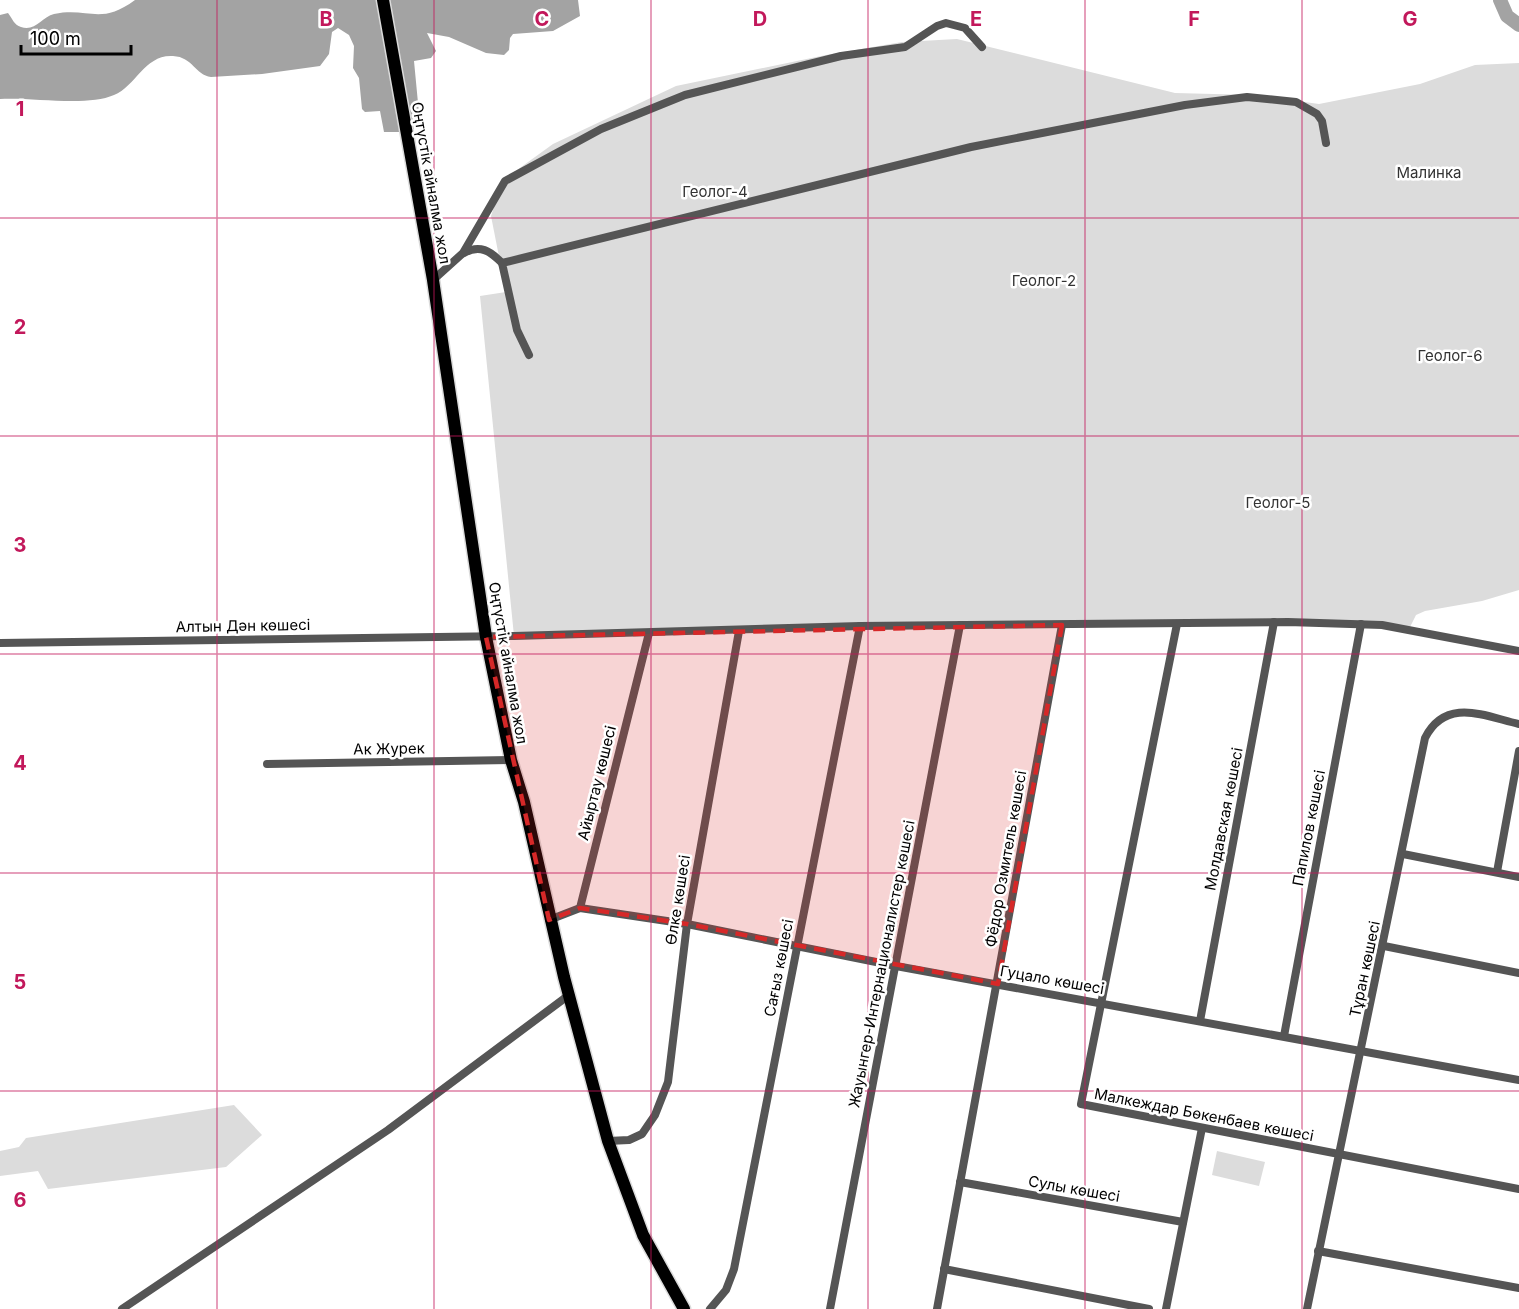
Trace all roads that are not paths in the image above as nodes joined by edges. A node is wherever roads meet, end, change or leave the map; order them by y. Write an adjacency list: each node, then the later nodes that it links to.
1 (383, 0): 6 (highway, Оңтүстік айналма жол)
2 (982, 47): 4 (street)
3 (1326, 143): 5 (street)
4 (464, 253): 5 (street); 6 (street)
5 (502, 263): 7 (street)
6 (433, 280): 16 (highway, Оңтүстік айналма жол)
7 (529, 355)
8 (1274, 622): 9 (street, Алтын Дән көшесі); 10 (street, Алтын Дән көшесі); 36 (street, Молдавская көшесі)
9 (1177, 624): 12 (street, Алтын Дән көшесі); 35 (street, Малкеждар Бөкенбаев көшесі)
10 (1361, 624): 18 (street, Алтын Дән көшесі); 37 (street, Папилов көшесі)
11 (960, 625): 12 (street, Алтын Дән көшесі); 13 (street, Алтын Дән көшесі); 31 (street, Жауынгер-Интернационалистер көшесі)
12 (1062, 625): 33 (street, Фёдор Озмитель көшесі)
13 (861, 626): 14 (street, Алтын Дән көшесі); 29 (street, Сағыз көшесі)
14 (739, 631): 15 (street, Алтын Дән көшесі); 28 (street, Өлке көшесі)
15 (649, 633): 16 (street, Алтын Дән көшесі); 26 (street, Айыртау көшесі)
16 (486, 637): 17 (street, Алтын Дән көшесі); 21 (highway, Оңтүстік айналма жол)
17 (0, 643)
18 (1519, 651)
19 (1519, 724): 23 (street, Тұран көшесі)
20 (1519, 751): 24 (street)
21 (511, 760): 22 (street, Ак Журек); 27 (highway, Оңтүстік айналма жол)
22 (267, 764)
23 (1402, 854): 24 (street); 30 (street, Тұран көшесі)
24 (1497, 872): 25 (street)
25 (1519, 877)
26 (580, 909): 27 (street); 28 (street, Гуцало көшесі)
27 (549, 920): 34 (highway, Оңтүстік айналма жол)
28 (687, 924): 29 (street, Гуцало көшесі); 41 (street, Өлке көшесі)
29 (797, 945): 31 (street, Гуцало көшесі); 51 (street, Сағыз көшесі)
30 (1384, 946): 32 (street); 38 (street, Тұран көшесі)
31 (896, 966): 33 (street, Гуцало көшесі); 52 (street, Жауынгер-Интернационалистер көшесі)
32 (1519, 973)
33 (998, 984): 35 (street, Гуцало көшесі); 43 (street, Фёдор Озмитель көшесі)
34 (569, 995): 41 (highway, Оңтүстік айналма жол); 49 (street)
35 (1101, 1003): 36 (street, Гуцало көшесі); 40 (street, Малкеждар Бөкенбаев көшесі)
36 (1200, 1021): 37 (street, Гуцало көшесі)
37 (1284, 1036): 38 (street, Гуцало көшесі)
38 (1361, 1052): 39 (street, Гуцало көшесі); 42 (street, Тұран көшесі)
39 (1519, 1080)
40 (1202, 1128): 42 (street, Малкеждар Бөкенбаев көшесі); 45 (street)
41 (608, 1141): 50 (highway, Оңтүстік айналма жол)
42 (1338, 1156): 44 (street, Малкеждар Бөкенбаев көшесі); 46 (street, Тұран көшесі)
43 (960, 1182): 45 (street, Сулы көшесі); 47 (street, Фёдор Озмитель көшесі)
44 (1519, 1189)
45 (1183, 1222): 55 (street)
46 (1318, 1251): 48 (street); 56 (street, Тұран көшесі)
47 (944, 1269): 53 (street, Фёдор Озмитель көшесі); 54 (street)
48 (1519, 1288)
49 (122, 1309)
50 (684, 1309)
51 (710, 1309)
52 (830, 1309)
53 (937, 1309)
54 (1149, 1309)
55 (1166, 1309)
56 (1307, 1309)

